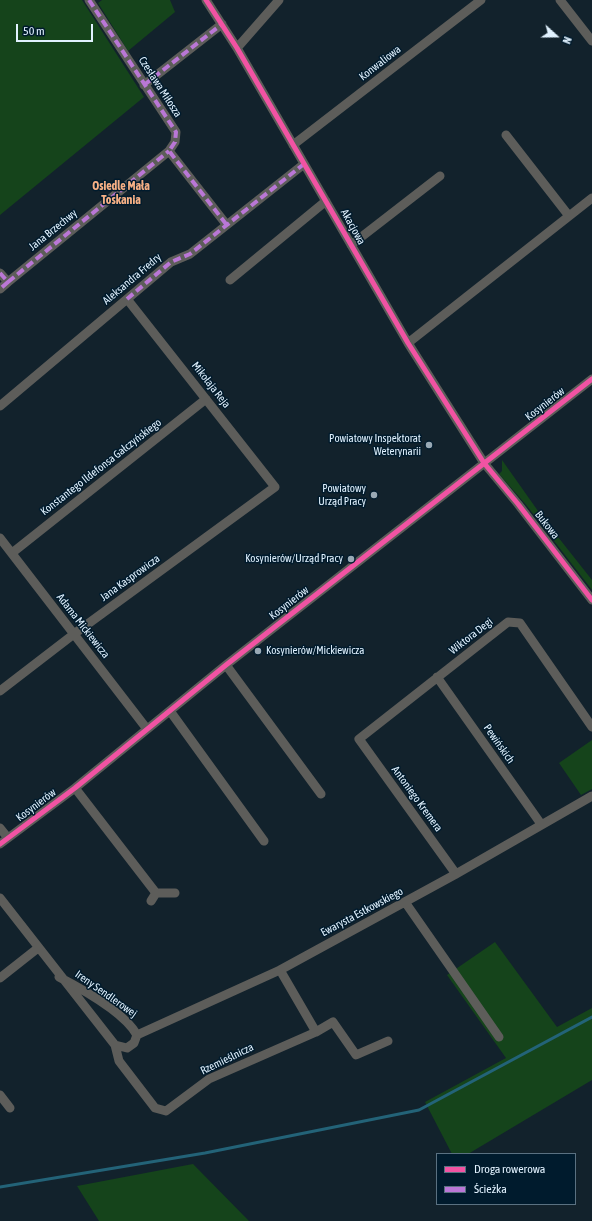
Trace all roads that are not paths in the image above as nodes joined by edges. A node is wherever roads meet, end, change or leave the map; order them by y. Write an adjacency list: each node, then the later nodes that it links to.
1 (89, 0): 9 (street, Czesława Miłosza)
2 (206, 0): 6 (street, Akacjowa)
3 (280, 0): 8 (street)
4 (481, 0): 11 (street, Konwaliowa)
5 (560, 0): 7 (street)
6 (222, 24): 8 (street, Akacjowa); 9 (street)
7 (592, 41)
8 (237, 48): 11 (street, Akacjowa)
9 (144, 85): 12 (street, Czesława Miłosza)
10 (506, 135): 17 (street)
11 (293, 144): 13 (street, Akacjowa)
12 (169, 151): 18 (street); 22 (street, Jana Brzechwy)
13 (304, 164): 16 (street, Akacjowa); 18 (street, Aleksandra Fredry)
14 (440, 176): 19 (street)
15 (592, 198): 17 (street)
16 (326, 201): 19 (street, Akacjowa); 21 (street)
17 (569, 216): 25 (street)
18 (226, 224): 24 (street, Aleksandra Fredry)
19 (351, 245): 25 (street, Akacjowa)
20 (0, 273): 22 (street)
21 (230, 280)
22 (8, 282): 23 (street, Jana Brzechwy)
23 (0, 289)
24 (127, 299): 27 (street, Mikołaja Reja); 28 (street, Aleksandra Fredry)
25 (408, 343): 29 (street, Akacjowa)
26 (592, 379): 29 (street, Kosynierów)
27 (206, 399): 30 (street, Mikołaja Reja); 32 (street, Konstantego Ildefonsa Gałczyńskiego)
28 (0, 406)
29 (484, 463): 33 (street, Bukowa); 35 (street, Kosynierów)
30 (274, 487): 34 (street, Jana Kasprowicza)
31 (0, 538): 32 (street, Adama Mickiewicza)
32 (12, 553): 34 (street, Adama Mickiewicza)
33 (592, 600)
34 (74, 634): 37 (street, Jana Kasprowicza); 40 (street, Adama Mickiewicza)
35 (226, 665): 38 (street, Kosynierów); 43 (street)
36 (437, 677): 39 (street, Wiktora Degi); 41 (street, Wiktora Degi); 45 (street, Pewińskich)
37 (0, 691)
38 (170, 711): 40 (street, Kosynierów); 48 (street)
39 (592, 727)
40 (147, 729): 42 (street, Kosynierów)
41 (359, 739): 50 (street, Antoniego Kremera)
42 (75, 788): 47 (street, Kosynierów); 52 (street)
43 (321, 794)
44 (592, 796): 45 (street, Ewarysta Estkowskiego)
45 (541, 824): 50 (street, Ewarysta Estkowskiego)
46 (0, 828): 47 (street)
47 (8, 838): 49 (street, Kosynierów)
48 (264, 841)
49 (0, 844)
50 (456, 874): 55 (street, Ewarysta Estkowskiego)
51 (174, 892): 52 (street)
52 (156, 893): 54 (street)
53 (0, 898): 56 (street, Ireny Sendlerowej)
54 (151, 901)
55 (405, 902): 57 (street, Ewarysta Estkowskiego); 62 (street)
56 (38, 948): 58 (street, Ireny Sendlerowej); 59 (street)
57 (280, 970): 60 (street); 61 (street, Ewarysta Estkowskiego)
58 (59, 977): 61 (street, Ireny Sendlerowej); 64 (street, Ireny Sendlerowej)
59 (0, 978)
60 (316, 1032): 63 (street); 64 (street, Rzemieślnicza)
61 (137, 1035): 64 (street, Ireny Sendlerowej)
62 (498, 1037)
63 (388, 1041)
64 (114, 1045)
65 (0, 1095): 66 (street)
66 (10, 1108)

